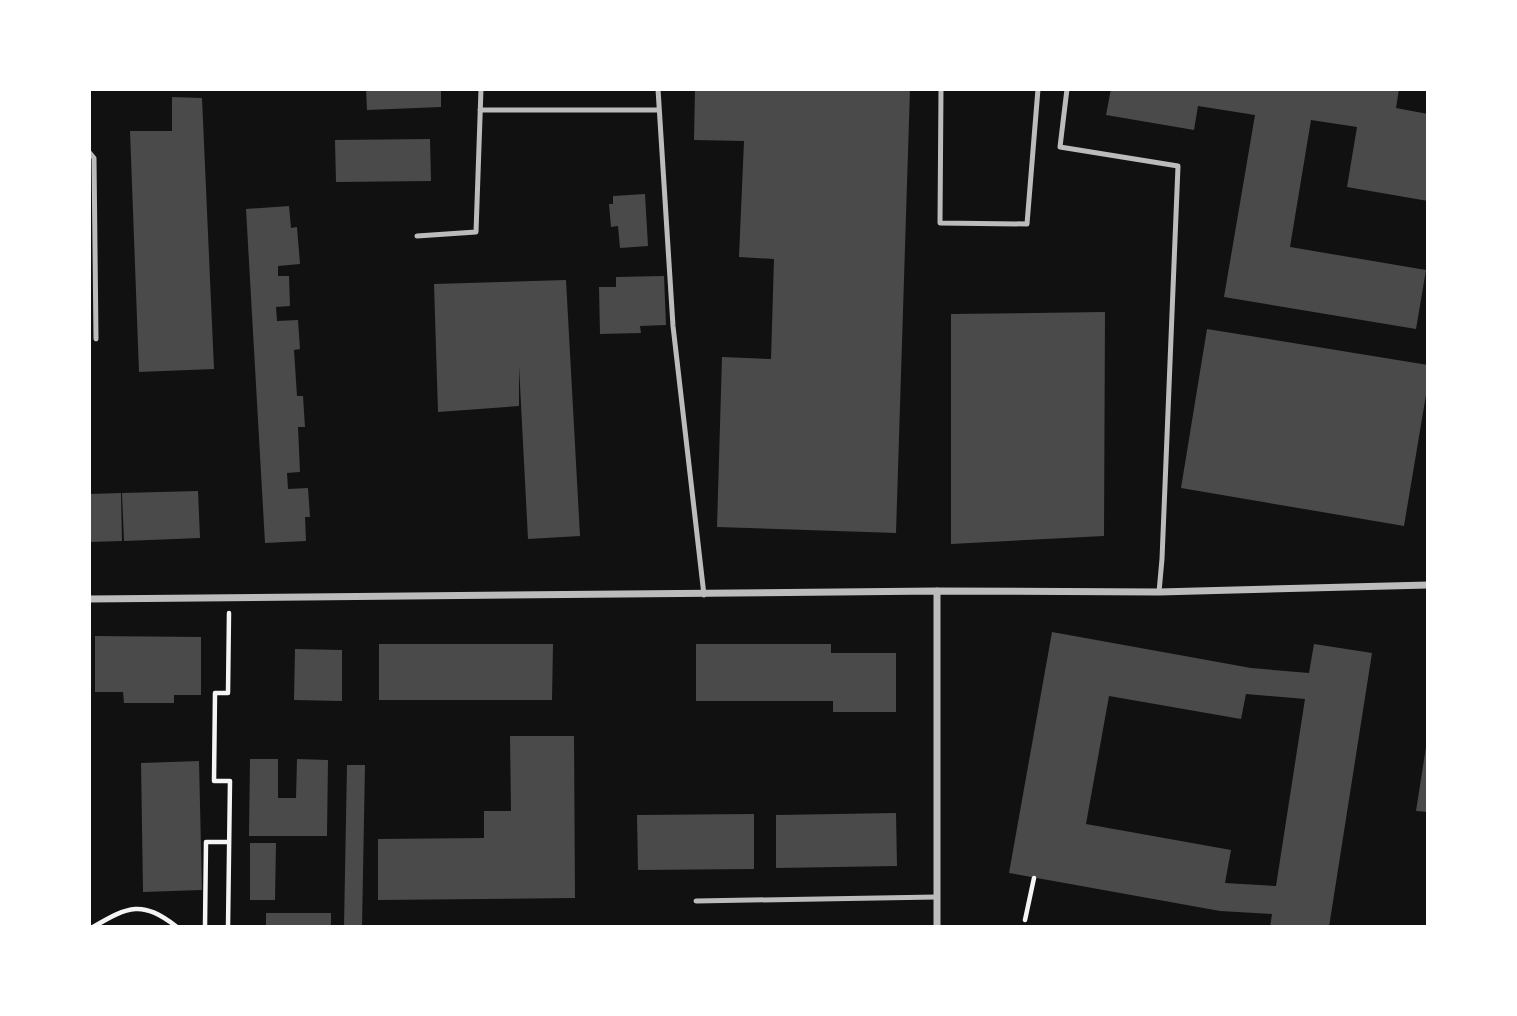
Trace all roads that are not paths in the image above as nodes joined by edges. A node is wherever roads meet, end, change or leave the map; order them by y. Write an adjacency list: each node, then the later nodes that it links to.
1 (481, 89): 6 (lane)
2 (658, 89): 7 (lane)
3 (941, 89): 4 (lane)
4 (1038, 89)
5 (1066, 89): 13 (lane)
6 (480, 110): 7 (lane); 9 (lane)
7 (658, 110): 14 (lane)
8 (89, 152): 10 (lane)
9 (417, 236)
10 (96, 339)
11 (1428, 585): 13 (street)
12 (937, 591): 13 (street); 14 (street); 16 (street)
13 (1159, 592)
14 (704, 594): 15 (street)
15 (89, 599)
16 (936, 898): 17 (lane); 18 (street)
17 (696, 901)
18 (937, 927)

